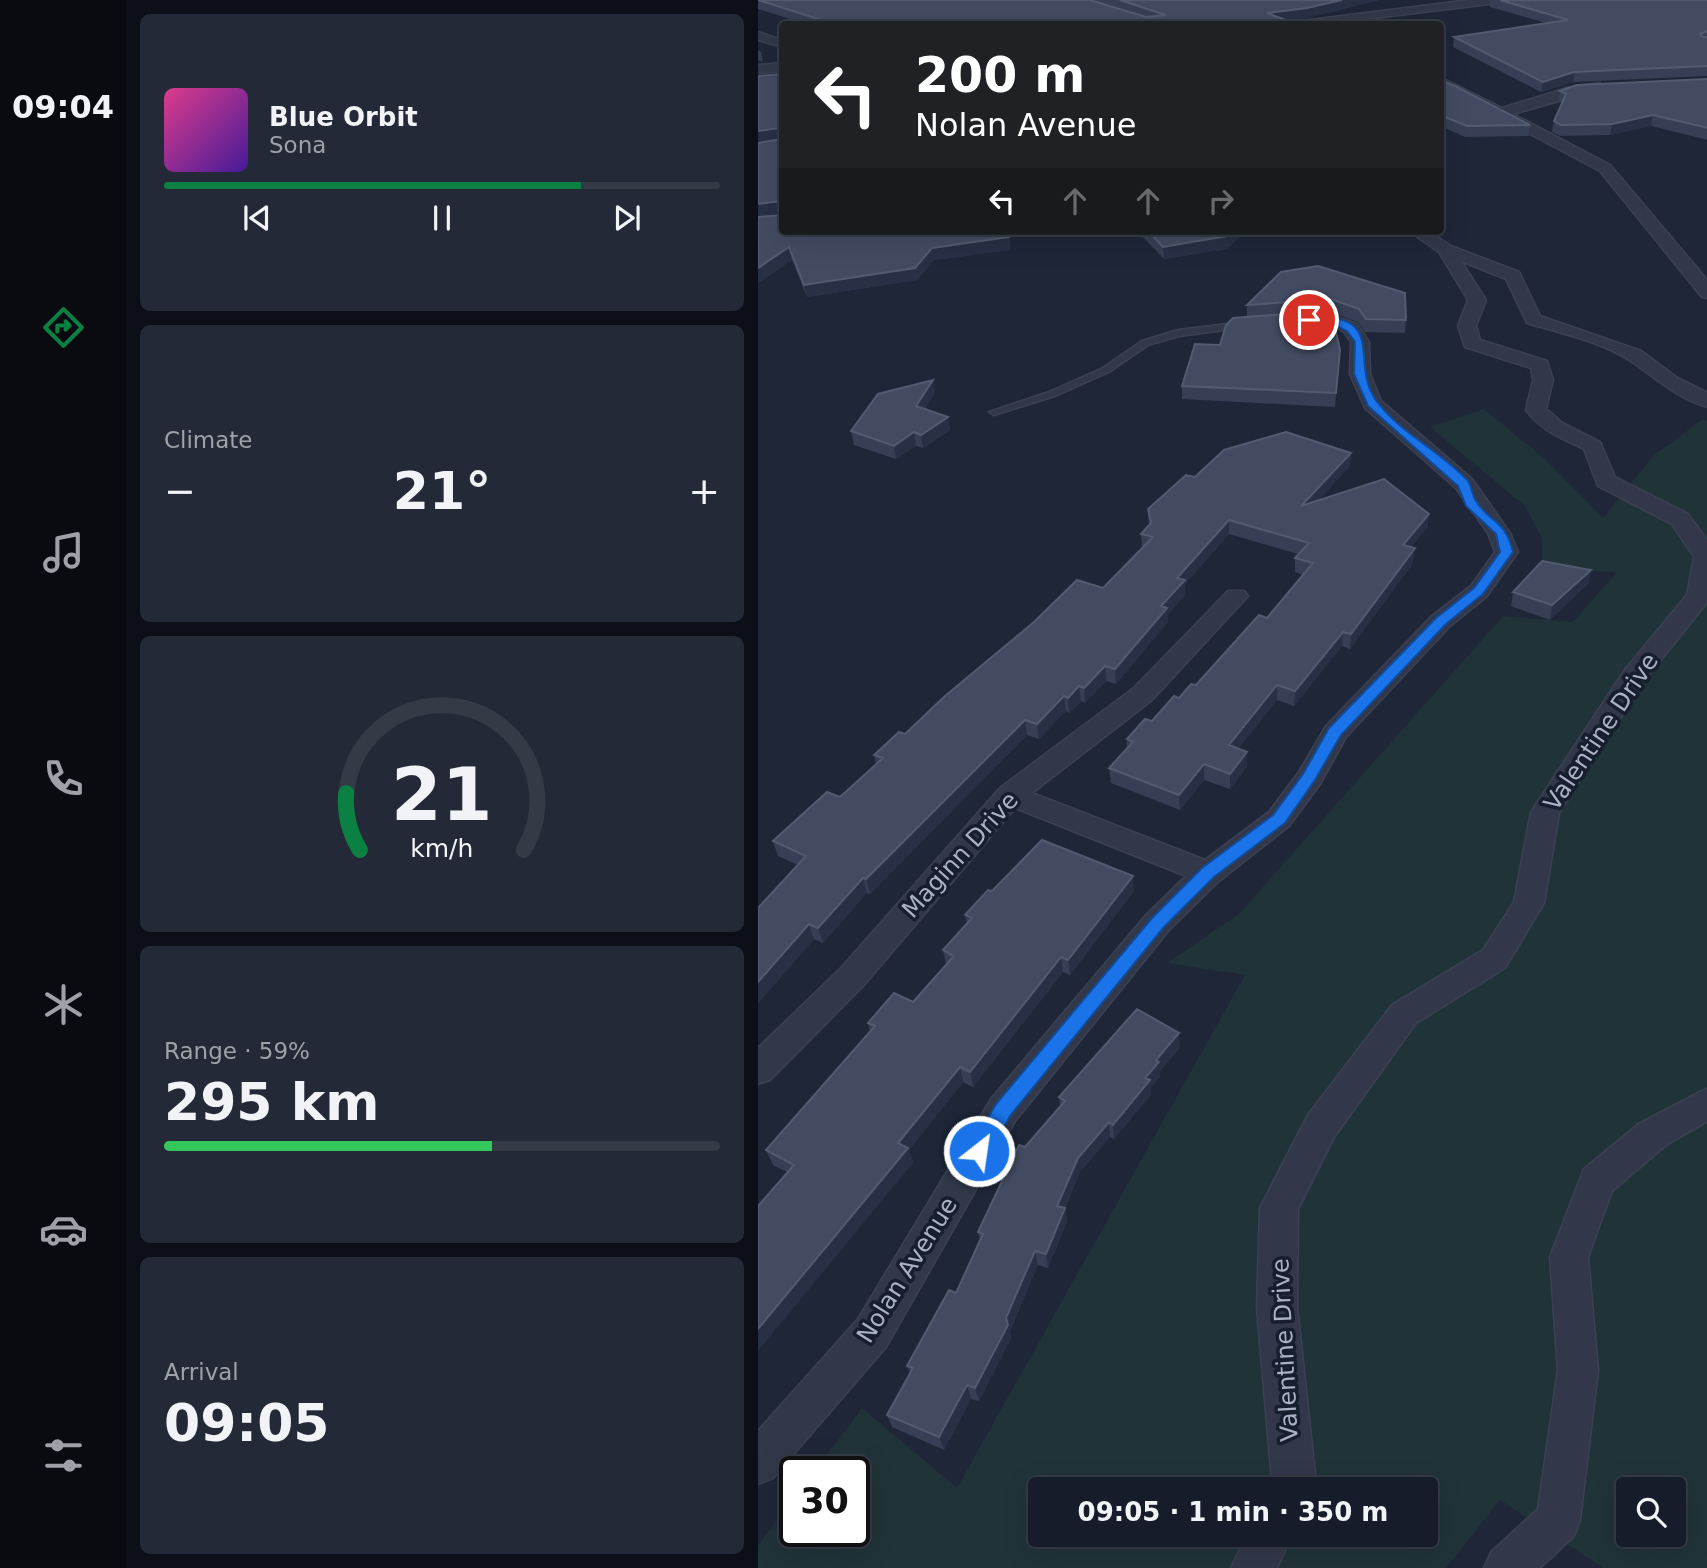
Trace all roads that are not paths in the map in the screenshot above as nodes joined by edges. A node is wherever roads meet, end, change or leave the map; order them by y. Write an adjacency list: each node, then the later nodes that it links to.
1 (1406, 0): 3 (street)
2 (1497, 0): 3 (street)
3 (1437, 9): 4 (street)
4 (1343, 21)
5 (758, 36): 6 (street)
6 (779, 43)
7 (779, 67): 8 (street)
8 (758, 69)
9 (1444, 83): 11 (street)
10 (1613, 85): 11 (street)
11 (1504, 112): 14 (street)
12 (1423, 235): 13 (street)
13 (1445, 249): 18 (street); 26 (street, Valentine Drive)
14 (1699, 273): 15 (street)
15 (1707, 293)
16 (1323, 319): 22 (street, Nolan Avenue)
17 (1257, 323): 19 (lane)
18 (1707, 401)
19 (994, 412)
20 (1236, 596): 21 (street, Maginn Drive)
21 (1010, 795): 22 (street); 23 (street, Maginn Drive)
22 (1208, 873): 25 (street, Nolan Avenue)
23 (758, 1070)
24 (1707, 1103): 29 (street)
25 (758, 1463)
26 (1293, 1477)
27 (1264, 1547): 28 (street)
28 (1254, 1568)
29 (1507, 1568)

